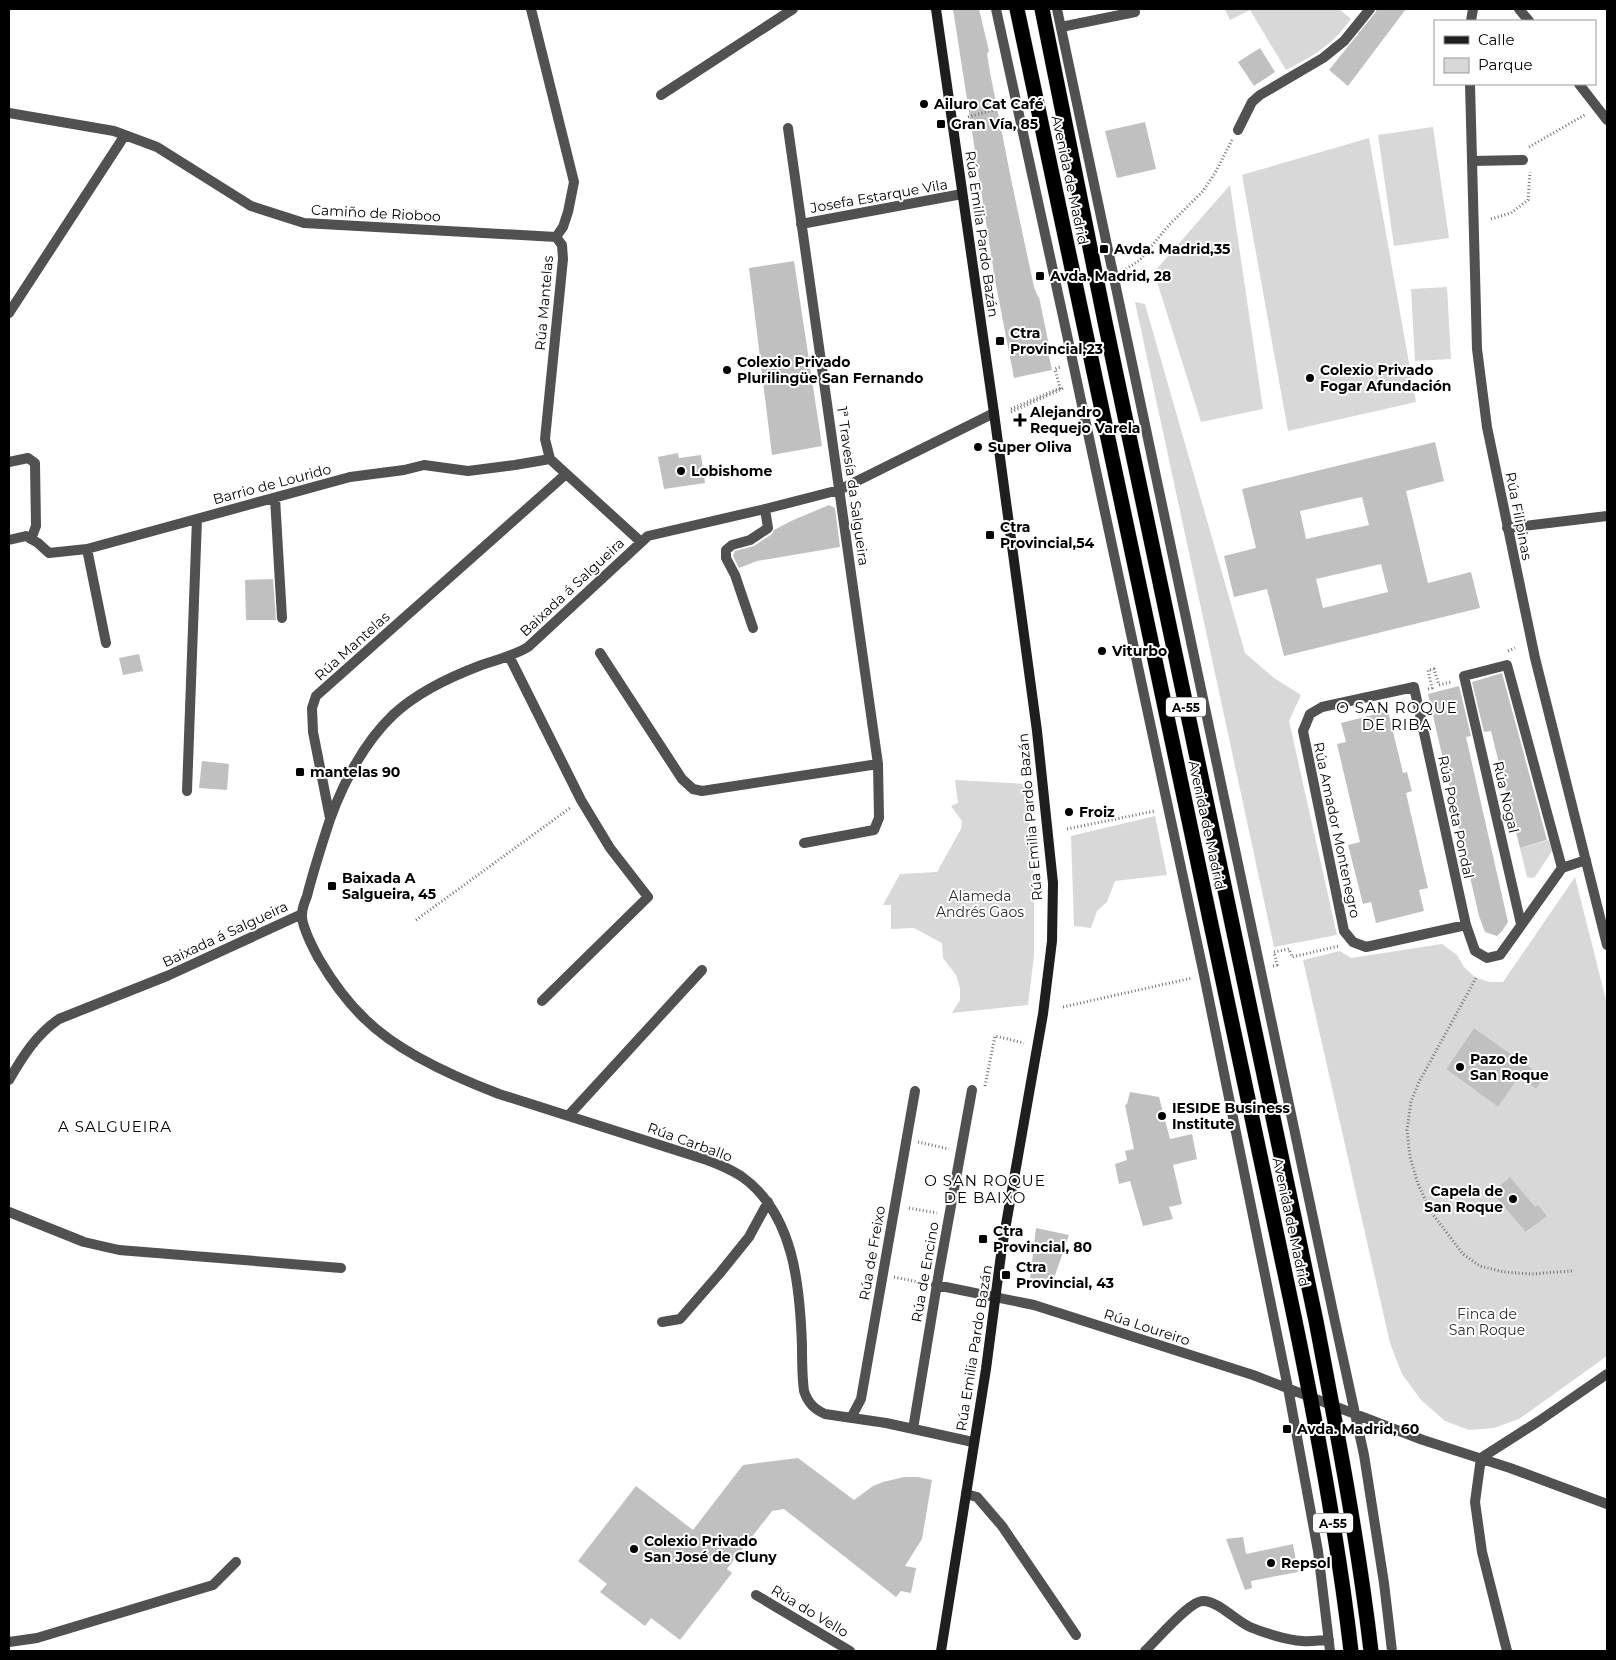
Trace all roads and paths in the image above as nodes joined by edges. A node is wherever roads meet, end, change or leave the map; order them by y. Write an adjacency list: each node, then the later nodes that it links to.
1 (531, 9): 31 (street, Rúa Mantelas)
2 (793, 9): 15 (street)
3 (936, 9): 28 (street, Rúa Emilia Pardo Bazán)
4 (996, 9): 100 (street)
5 (1017, 9): 101 (highway, Avenida de Madrid / A-55)
6 (1042, 9): 102 (highway, Avenida de Madrid / A-55)
7 (1057, 9): 12 (street)
8 (1370, 9): 22 (street)
9 (1519, 9): 11 (street)
10 (1135, 12): 12 (street)
11 (1528, 20)
12 (1061, 27): 103 (street)
13 (1470, 85): 27 (street, Rúa Filipinas)
14 (1580, 85): 17 (street)
15 (661, 95)
16 (1007, 107): 19 (path)
17 (1597, 107): 20 (street); 25 (path)
18 (9, 113): 23 (street, Camiño de Rioboo)
19 (968, 116)
20 (1607, 120)
21 (788, 128): 30 (street, 1ª Travesía da Salgueira)
22 (1238, 130): 32 (path)
23 (125, 135): 31 (street, Camiño de Rioboo); 33 (street)
24 (1523, 147): 25 (path)
25 (1531, 147): 26 (path)
26 (1528, 160): 27 (street); 29 (path)
27 (1472, 161): 45 (street, Rúa Filipinas)
28 (962, 194): 30 (street, Josefa Estarque Vila); 36 (street, Rúa Emilia Pardo Bazán)
29 (1491, 219)
30 (801, 224): 40 (street, 1ª Travesía da Salgueira)
31 (556, 237): 37 (street, Rúa Mantelas)
32 (1126, 270)
33 (9, 313)
34 (1060, 367): 35 (path)
35 (1064, 388)
36 (994, 413): 40 (street, Baixada á Salgueira); 97 (street, Rúa Emilia Pardo Bazán)
37 (550, 459): 39 (street); 41 (street, Barrio de Lourido)
38 (9, 462): 46 (street)
39 (566, 474): 48 (street); 64 (street, Rúa Mantelas)
40 (839, 490): 42 (street, Baixada á Salgueira); 60 (street, 1ª Travesía da Salgueira)
41 (275, 498): 44 (street, Barrio de Lourido); 50 (street)
42 (765, 509): 48 (street, Baixada á Salgueira); 51 (street)
43 (1607, 516): 45 (street)
44 (197, 519): 49 (street, Barrio de Lourido); 61 (street)
45 (1507, 528): 67 (street, Rúa Filipinas)
46 (31, 539): 47 (street); 49 (street, Barrio de Lourido)
47 (9, 540)
48 (641, 542): 56 (street, Baixada á Salgueira)
49 (87, 548): 52 (street)
50 (282, 618)
51 (753, 628)
52 (106, 642)
53 (1515, 648): 54 (path)
54 (1507, 650)
55 (600, 653): 60 (street)
56 (509, 656): 62 (street); 64 (street, Baixada á Salgueira)
57 (1439, 685): 59 (path)
58 (1414, 687): 72 (street, Rúa Poeta Pondal); 72 (street, Rúa Amador Montenegro)
59 (1429, 689)
60 (878, 761): 66 (street, 1ª Travesía da Salgueira)
61 (187, 791)
62 (581, 800): 70 (path); 79 (street)
63 (1158, 810): 65 (path)
64 (330, 818): 69 (street, Baixada á Salgueira)
65 (1067, 829)
66 (804, 843)
67 (1586, 860): 68 (street); 73 (street, Rúa Filipinas)
68 (1562, 868): 71 (street, Rúa Poeta Pondal); 71 (street, Rúa Nogal)
69 (302, 914): 82 (street, Baixada á Salgueira); 86 (street, Rúa Carballo)
70 (416, 920)
71 (1522, 924): 72 (street, Rúa Poeta Pondal)
72 (1466, 925)
73 (1607, 945)
74 (1338, 947): 75 (path)
75 (1277, 966)
76 (702, 970): 86 (street)
77 (1195, 977): 80 (path)
78 (1476, 978): 94 (path)
79 (542, 1002)
80 (1063, 1007)
81 (1028, 1044): 83 (path)
82 (9, 1080)
83 (985, 1088)
84 (972, 1090): 96 (street, Rúa de Encino)
85 (915, 1091): 104 (street, Rúa de Freixo)
86 (569, 1115): 89 (street, Rúa Carballo)
87 (918, 1142): 88 (path)
88 (949, 1149)
89 (768, 1202): 98 (street); 104 (street, Rúa Carballo)
90 (906, 1207): 92 (path)
91 (9, 1212): 93 (street)
92 (938, 1213)
93 (341, 1268)
94 (1572, 1271)
95 (894, 1277): 96 (path)
96 (931, 1284): 97 (street, Rúa Loureiro); 105 (street, Rúa de Encino)
97 (996, 1298): 100 (street, Rúa Loureiro); 106 (street, Rúa Emilia Pardo Bazán)
98 (662, 1322)
99 (1607, 1374): 107 (street)
100 (1288, 1388): 101 (street, Rúa Loureiro); 113 (street)
101 (1310, 1396): 102 (street, Rúa Loureiro); 119 (highway, Avenida de Madrid / A-55)
102 (1332, 1405): 103 (street, Rúa Loureiro); 120 (highway, Avenida de Madrid / A-55)
103 (1356, 1414): 107 (street, Rúa Loureiro); 121 (street)
104 (851, 1418): 105 (street, Rúa Carballo)
105 (913, 1429): 106 (street, Rúa Carballo)
106 (973, 1442): 108 (street, Rúa Emilia Pardo Bazán)
107 (1481, 1458): 109 (street, Rúa Loureiro); 122 (street)
108 (966, 1494): 112 (street); 116 (street, Rúa Emilia Pardo Bazán)
109 (1607, 1504)
110 (236, 1562): 114 (street)
111 (756, 1595): 115 (street, Rúa do Vello)
112 (1076, 1635)
113 (1329, 1640): 117 (street); 118 (street)
114 (9, 1642)
115 (850, 1651)
116 (941, 1651)
117 (1145, 1651)
118 (1330, 1651)
119 (1351, 1651)
120 (1372, 1651)
121 (1392, 1651)
122 (1507, 1651)

